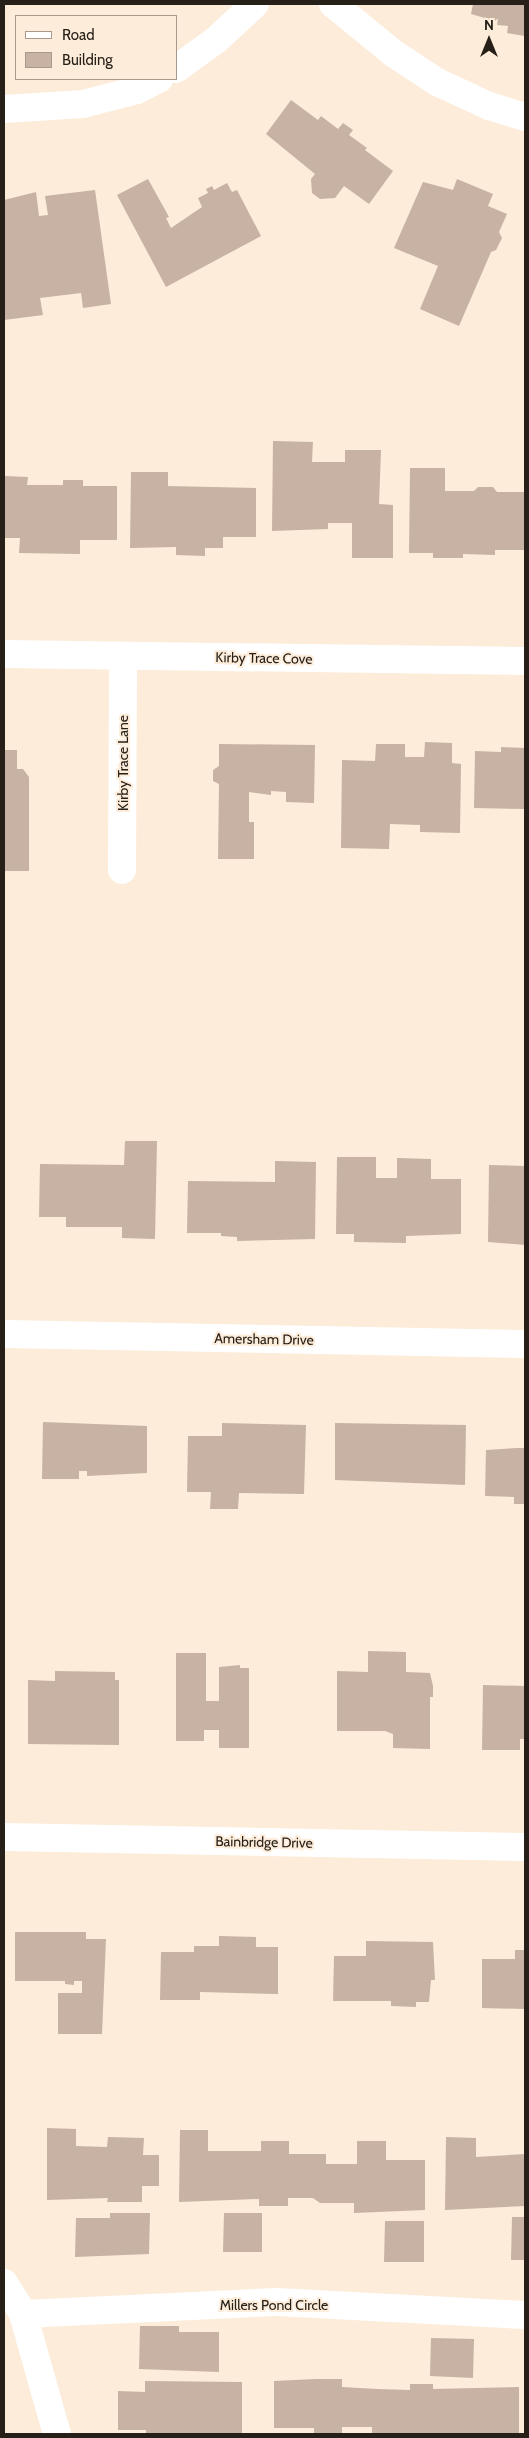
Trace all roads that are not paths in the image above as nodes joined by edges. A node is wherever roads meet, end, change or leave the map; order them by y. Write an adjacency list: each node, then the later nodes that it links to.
1 (255, 4): 3 (street)
2 (333, 4): 6 (street)
3 (178, 68)
4 (156, 80): 5 (street)
5 (4, 109)
6 (525, 117)
7 (4, 654): 8 (street, Kirby Trace Cove)
8 (123, 656): 9 (street, Kirby Trace Cove); 10 (street, Kirby Trace Lane)
9 (525, 662)
10 (122, 870)
11 (4, 1334): 12 (street, Amersham Drive)
12 (525, 1344)
13 (4, 1837): 14 (street, Bainbridge Drive)
14 (525, 1847)
15 (4, 2283): 16 (street)
16 (23, 2314): 17 (street, Millers Pond Circle); 18 (street)
17 (525, 2315)
18 (56, 2434)

